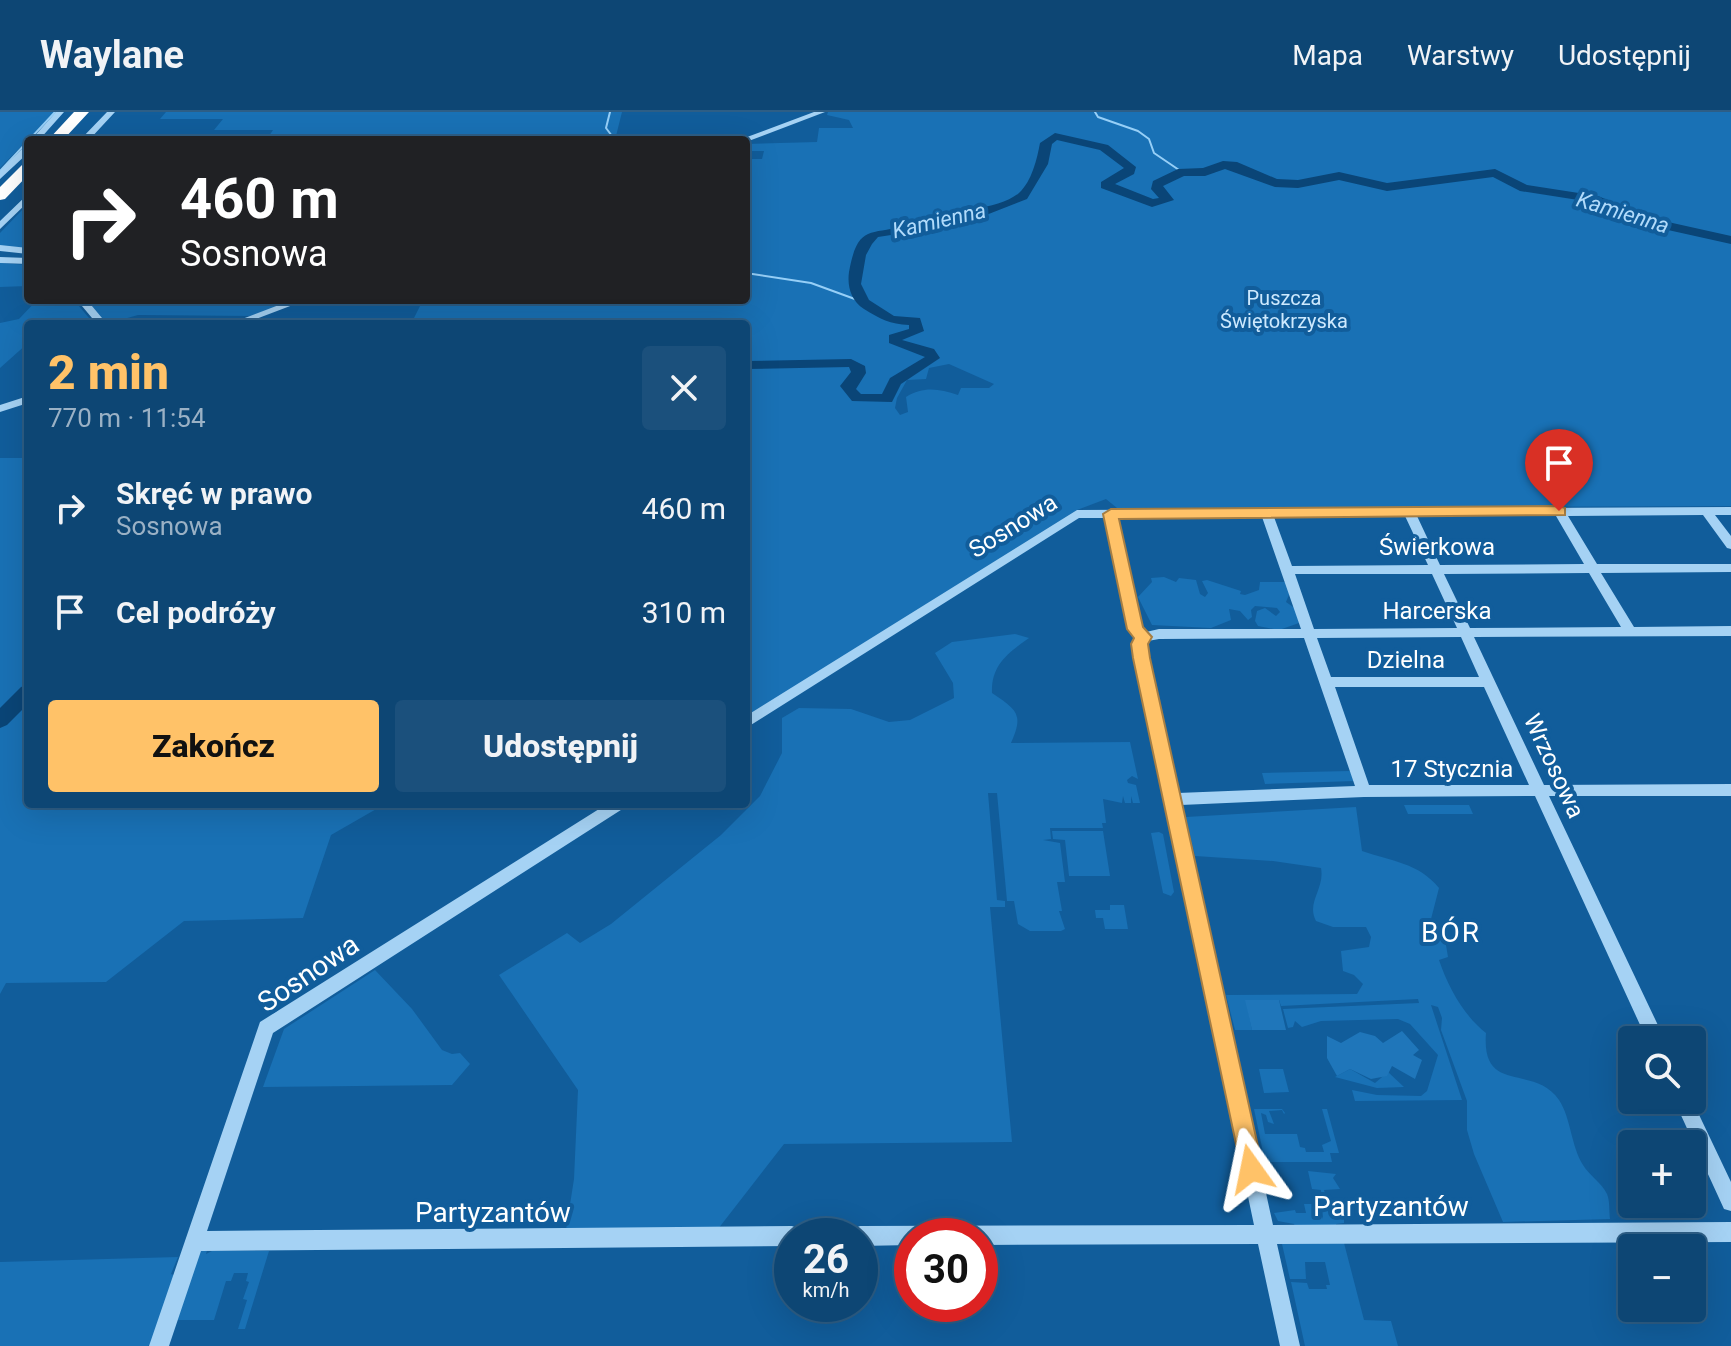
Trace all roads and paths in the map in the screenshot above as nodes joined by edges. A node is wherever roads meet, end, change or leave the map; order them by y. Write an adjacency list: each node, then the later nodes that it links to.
1 (60, 112): 6 (street)
2 (82, 112): 7 (highway)
3 (96, 112): 8 (highway)
4 (111, 112): 9 (street)
5 (821, 112): 10 (street)
6 (39, 136)
7 (59, 136)
8 (74, 136)
9 (88, 136)
10 (750, 137)
11 (24, 152): 13 (street)
12 (24, 171): 15 (highway)
13 (0, 176)
14 (24, 188): 17 (highway)
15 (0, 196)
16 (24, 201): 18 (street)
17 (0, 211)
18 (0, 226)
19 (0, 248): 20 (street)
20 (24, 251)
21 (0, 260): 22 (street)
22 (24, 261)
23 (85, 304): 25 (street)
24 (290, 304): 26 (street)
25 (99, 320)
26 (245, 320)
27 (24, 400): 28 (street)
28 (0, 409)
29 (1559, 511): 30 (street, Sosnowa); 32 (street, Sosnowa); 36 (street)
30 (1706, 511): 31 (street, Sosnowa); 35 (street)
31 (1731, 511)
32 (1409, 512): 33 (street, Sosnowa); 38 (street, Wrzosowa)
33 (1267, 513): 34 (street, Sosnowa); 39 (street)
34 (1111, 514): 44 (street); 47 (street, Sosnowa)
35 (1731, 545)
36 (1592, 568): 37 (street, Świerkowa); 38 (street, Świerkowa); 42 (street)
37 (1731, 568)
38 (1436, 569): 39 (street, Świerkowa); 41 (street, Wrzosowa)
39 (1287, 570): 43 (street)
40 (1731, 631): 42 (street, Harcerska)
41 (1464, 632): 42 (street, Harcerska); 43 (street, Harcerska); 46 (street, Wrzosowa)
42 (1630, 632)
43 (1308, 634): 44 (street, Harcerska); 45 (street)
44 (1143, 637): 51 (street)
45 (1325, 682): 46 (street, Dzielna); 49 (street)
46 (1488, 682): 50 (street, Wrzosowa)
47 (750, 720)
48 (1731, 790): 50 (street, 17 Stycznia)
49 (1364, 791): 50 (street, 17 Stycznia); 51 (street, 17 Stycznia)
50 (1540, 791): 53 (street, Wrzosowa)
51 (1172, 799): 57 (street)
52 (613, 808): 60 (street, Sosnowa)
53 (1649, 1026)
54 (1690, 1114): 55 (street)
55 (1731, 1202)
56 (1731, 1232): 57 (street, Partyzantów)
57 (1266, 1235): 59 (street, Partyzantów); 62 (street)
58 (774, 1236): 60 (street, Partyzantów)
59 (878, 1236)
60 (195, 1241): 61 (street, Sosnowa)
61 (159, 1346)
62 (1290, 1346)

